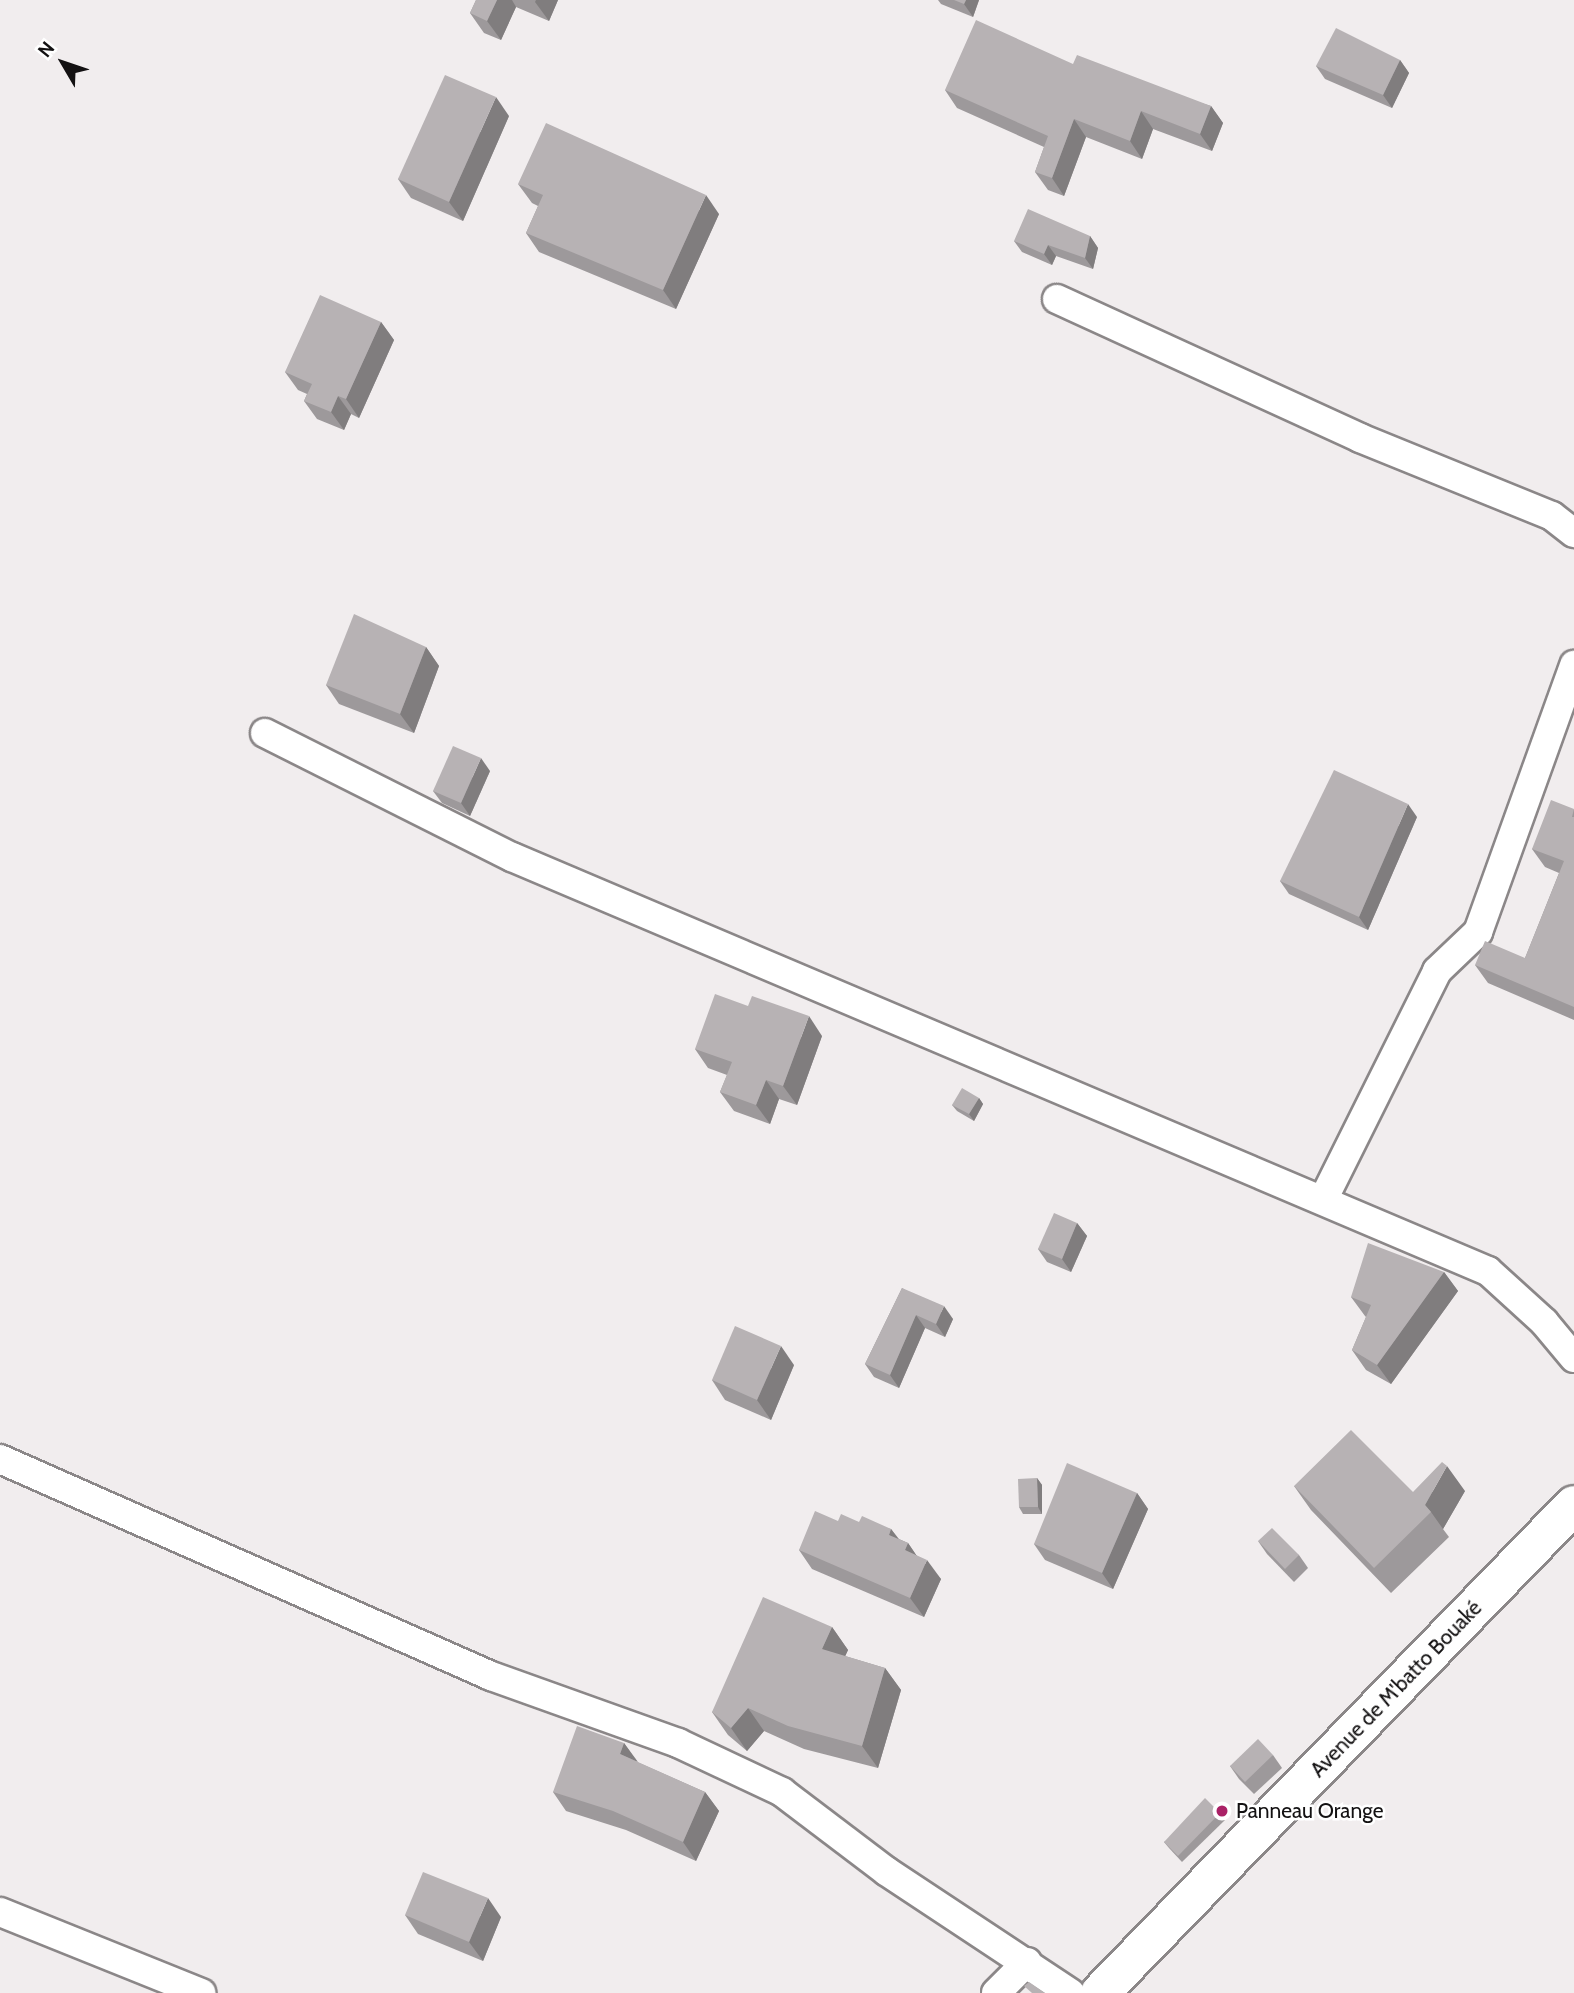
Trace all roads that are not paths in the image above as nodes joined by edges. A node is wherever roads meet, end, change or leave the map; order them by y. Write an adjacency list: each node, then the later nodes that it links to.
1 (1057, 299): 2 (street)
2 (1574, 533)
3 (1574, 665): 5 (street)
4 (265, 733): 5 (street)
5 (1324, 1200): 6 (street)
6 (1574, 1358)
7 (0, 1459): 10 (street)
8 (1574, 1506): 14 (street, Avenue de M'batto Bouaké)
9 (0, 1912): 11 (street)
10 (1027, 1962): 12 (street); 13 (street)
11 (201, 1993)
12 (996, 1993)
13 (1070, 1993)
14 (1100, 1993)

